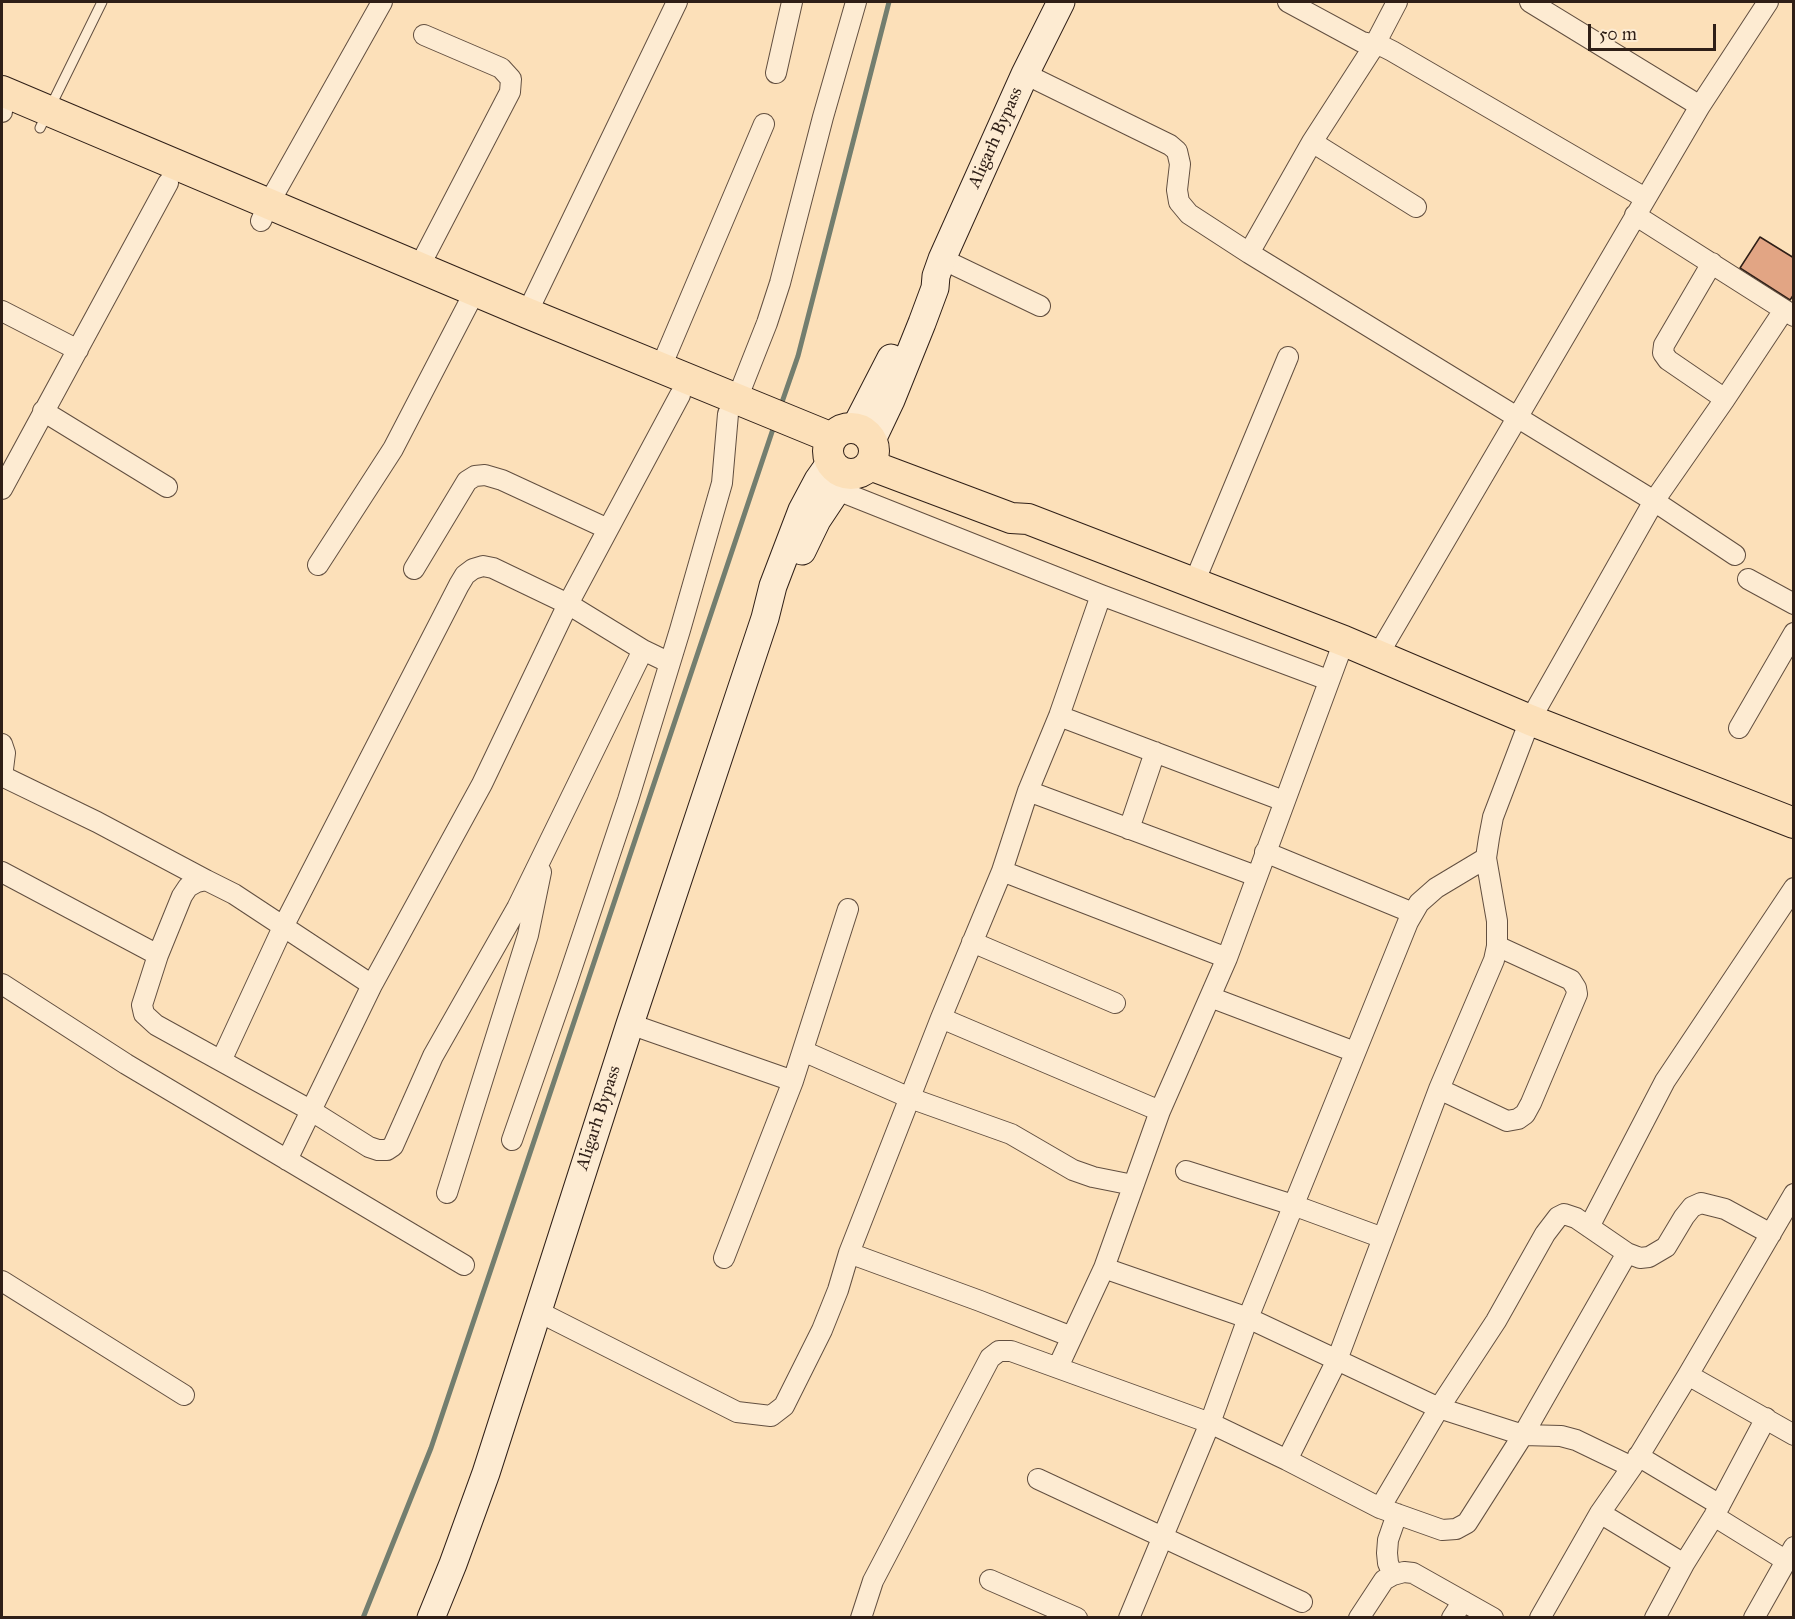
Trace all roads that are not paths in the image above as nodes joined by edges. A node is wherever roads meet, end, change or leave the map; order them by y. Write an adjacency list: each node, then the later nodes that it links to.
1 (102, 2): 18 (lane)
2 (382, 2): 24 (street)
3 (677, 2): 32 (street)
4 (792, 2): 13 (street)
5 (856, 2): 39 (street)
6 (1061, 2): 14 (main road, Aligarh Bypass)
7 (1288, 2): 12 (street)
8 (1397, 2): 12 (street)
9 (1530, 2): 16 (street)
10 (1763, 3): 16 (street)
11 (424, 35): 27 (street)
12 (1374, 46): 20 (street); 23 (street)
13 (776, 73)
14 (1025, 74): 25 (street); 28 (main road, Aligarh Bypass)
15 (2, 91): 18 (main road)
16 (1700, 106): 23 (street)
17 (2, 111): 18 (main road)
18 (44, 119): 21 (main road); 24 (main road)
19 (764, 124): 36 (street)
20 (1312, 142): 22 (street); 25 (street)
21 (168, 183): 24 (main road); 34 (street)
22 (1416, 207)
23 (1640, 207): 26 (street); 41 (street)
24 (265, 212): 27 (main road); 29 (main road)
25 (1249, 254): 41 (street)
26 (1712, 263): 33 (street); 38 (street)
27 (419, 267): 29 (main road)
28 (939, 268): 30 (street); 42 (main road, Aligarh Bypass)
29 (470, 300): 32 (main road); 37 (main road); 48 (street)
30 (1040, 306)
31 (2, 311): 34 (street)
32 (527, 313): 36 (main road)
33 (1789, 313): 38 (street)
34 (78, 350): 40 (street)
35 (1288, 357): 51 (street)
36 (661, 367): 39 (main road)
37 (680, 395): 39 (main road); 46 (street)
38 (1725, 399): 45 (street)
39 (742, 410): 42 (main road); 59 (street)
40 (43, 411): 43 (street); 44 (street)
41 (1517, 418): 45 (street); 58 (street)
42 (843, 452): 51 (main road); 52 (street); 91 (main road, Aligarh Bypass)
43 (167, 488)
44 (2, 489)
45 (1654, 501): 47 (street); 62 (street)
46 (608, 529): 49 (street); 53 (street)
47 (1736, 555)
48 (318, 566)
49 (414, 569)
50 (1748, 579): 54 (street)
51 (1194, 583): 56 (main road)
52 (1101, 595): 60 (street); 61 (street)
53 (568, 604): 57 (street); 81 (street); 87 (street)
54 (1794, 604)
55 (1794, 633): 63 (street)
56 (1344, 641): 58 (main road); 60 (street)
57 (643, 650): 59 (street); 72 (street)
58 (1378, 655): 62 (main road)
59 (670, 663): 100 (street)
60 (1328, 680): 68 (street)
61 (1059, 716): 65 (street); 67 (street)
62 (1530, 720): 69 (main road); 73 (street)
63 (1739, 728)
64 (2, 744): 66 (street)
65 (1155, 752): 68 (street); 70 (street)
66 (2, 776): 77 (street)
67 (1029, 791): 70 (street); 74 (street)
68 (1284, 801): 71 (street)
69 (1794, 823)
70 (1129, 829): 76 (street)
71 (1265, 852): 76 (street); 80 (street)
72 (543, 854): 98 (street); 104 (street)
73 (1486, 858): 80 (street); 83 (street)
74 (1002, 871): 82 (street); 85 (street)
75 (2, 872): 84 (street)
76 (1256, 876): 85 (street)
77 (206, 880): 81 (street); 84 (street)
78 (1794, 888): 107 (street)
79 (848, 909): 92 (street)
80 (1413, 913): 93 (street)
81 (283, 927): 87 (street); 94 (street)
82 (972, 942): 89 (street); 90 (street)
83 (1497, 946): 96 (street); 96 (street)
84 (158, 955): 94 (street)
85 (1227, 958): 88 (street)
86 (2, 984): 101 (street)
87 (372, 985): 98 (street)
88 (1210, 997): 93 (street); 99 (street)
89 (1115, 1003)
90 (941, 1018): 97 (street); 99 (street)
91 (630, 1024): 95 (street); 116 (main road, Aligarh Bypass)
92 (803, 1051): 95 (street); 97 (street)
93 (1355, 1052): 106 (street)
94 (221, 1061): 98 (street)
95 (792, 1081): 112 (street)
96 (1439, 1089): 109 (street)
97 (910, 1098): 103 (street); 110 (street)
98 (310, 1110): 101 (street)
99 (1160, 1112): 103 (street)
100 (512, 1140)
101 (287, 1160): 113 (street)
102 (1186, 1171): 106 (street)
103 (1133, 1185): 114 (street)
104 (447, 1193)
105 (1794, 1194): 108 (street)
106 (1293, 1205): 109 (street); 117 (street)
107 (1589, 1227): 111 (street); 123 (street)
108 (1771, 1234): 111 (street); 121 (street)
109 (1383, 1238): 119 (street)
110 (849, 1253): 116 (street); 118 (street)
111 (1627, 1253): 126 (street)
112 (724, 1258)
113 (464, 1265)
114 (1104, 1268): 117 (street); 118 (street)
115 (2, 1281): 122 (street)
116 (537, 1311): 141 (main road, Aligarh Bypass)
117 (1248, 1317): 119 (street); 125 (street)
118 (1072, 1336): 120 (street)
119 (1337, 1360): 123 (street); 128 (street)
120 (1058, 1367): 125 (street); 142 (street)
121 (1688, 1375): 124 (street); 129 (street)
122 (184, 1395)
123 (1439, 1408): 126 (street); 132 (street)
124 (1766, 1418): 127 (street); 131 (street)
125 (1210, 1424): 128 (street); 134 (street)
126 (1523, 1435): 129 (street); 132 (street)
127 (1794, 1435)
128 (1287, 1460): 132 (street)
129 (1635, 1462): 131 (street); 133 (street)
130 (1038, 1479): 134 (street)
131 (1717, 1510): 135 (street); 136 (street)
132 (1389, 1511): 137 (street)
133 (1600, 1513): 136 (street); 147 (street)
134 (1162, 1538): 139 (street); 144 (street)
135 (1789, 1554): 149 (street)
136 (1684, 1564): 148 (street)
137 (1394, 1575): 140 (street); 145 (street)
138 (990, 1580): 143 (street)
139 (1302, 1602)
140 (1457, 1609): 146 (street)
141 (430, 1617)
142 (861, 1617)
143 (1077, 1617)
144 (1129, 1617)
145 (1359, 1617)
146 (1493, 1617)
147 (1540, 1617)
148 (1655, 1617)
149 (1754, 1617)

